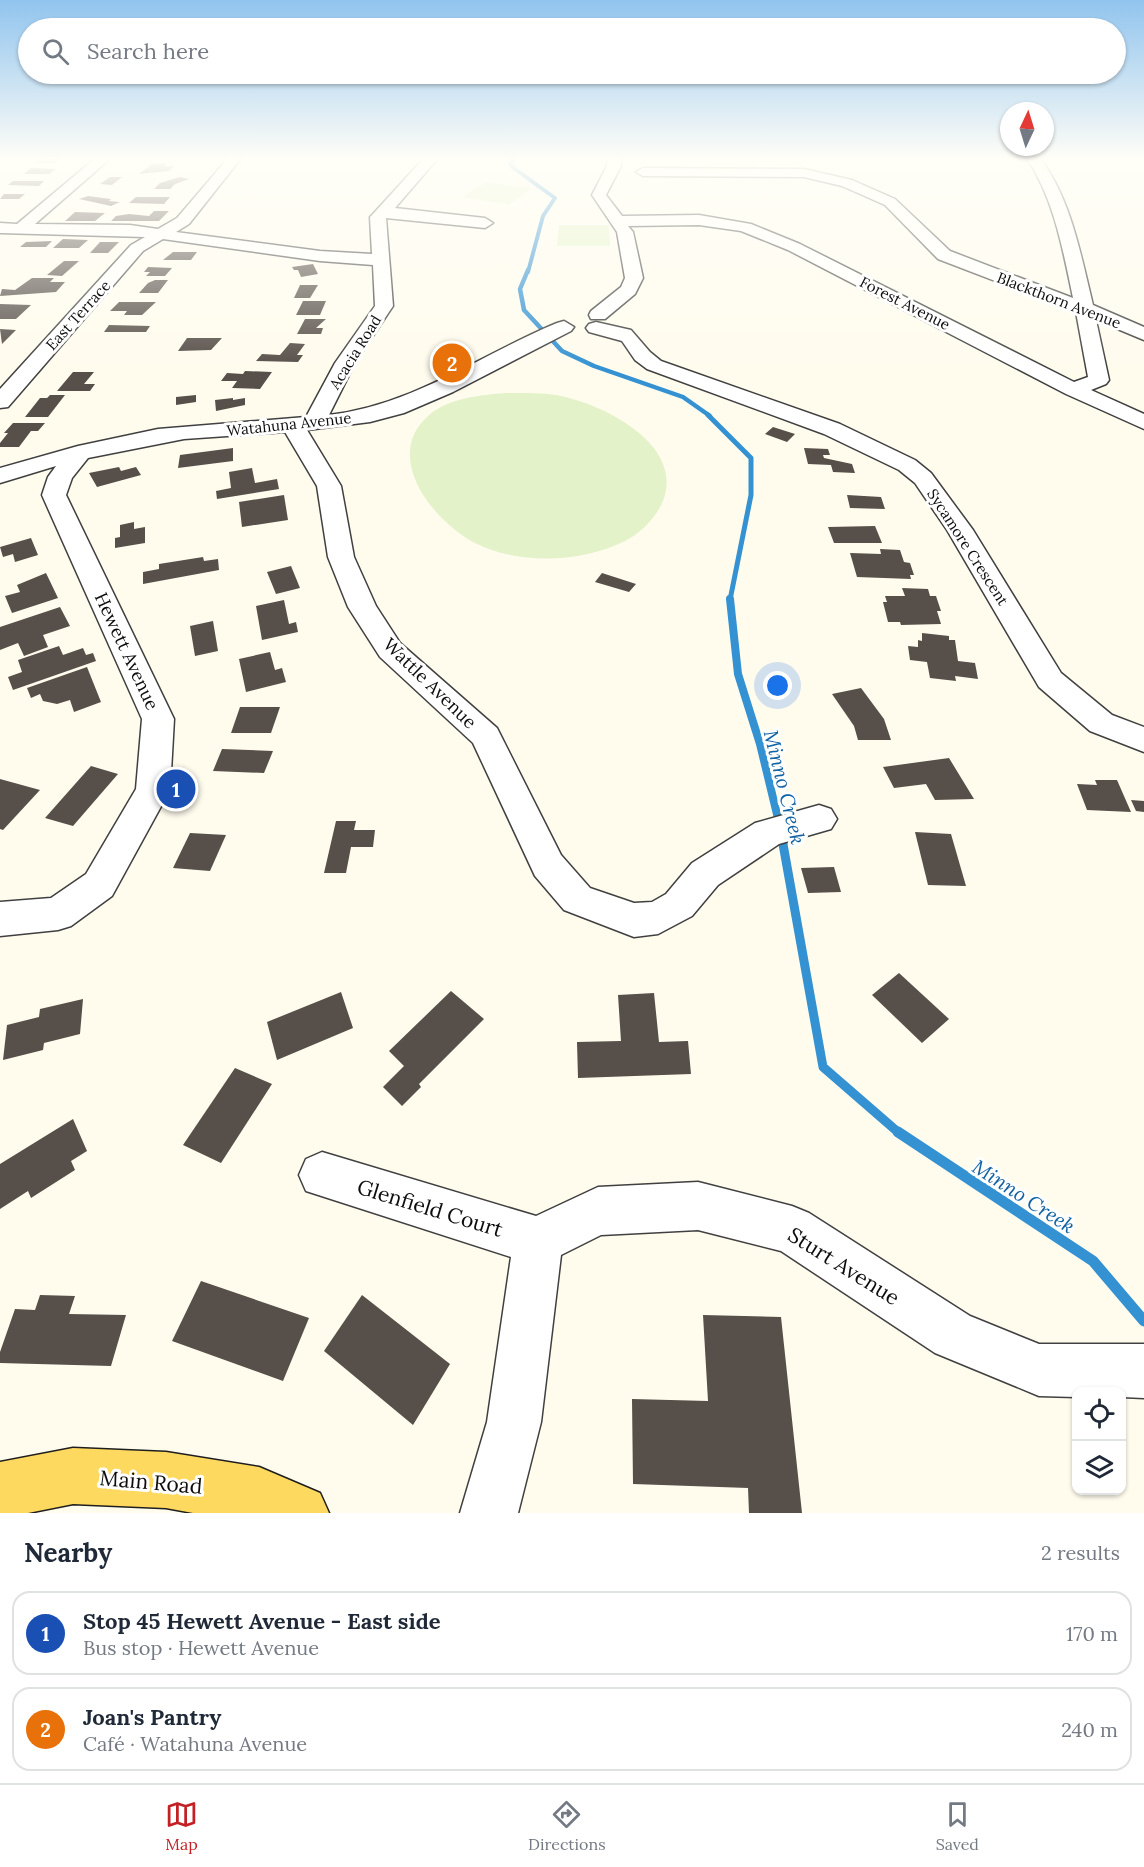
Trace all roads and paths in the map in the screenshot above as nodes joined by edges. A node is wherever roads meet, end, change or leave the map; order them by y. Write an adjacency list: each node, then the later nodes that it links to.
1 (0, 228): 2 (street)
2 (21, 228): 9 (street)
3 (172, 228): 9 (street, East Terrace)
4 (378, 228): 10 (street, Acacia Road)
5 (623, 228): 12 (street, Watahuna Avenue)
6 (746, 228): 14 (street, Forest Avenue)
7 (918, 228): 11 (street, Blackthorn Avenue)
8 (1064, 228): 11 (street)
9 (161, 234): 10 (street); 15 (street, East Terrace)
10 (380, 260): 17 (street, Acacia Road)
11 (1083, 308): 13 (street, Blackthorn Avenue); 14 (street)
12 (572, 323): 17 (street, Watahuna Avenue); 20 (street, Sycamore Crescent)
13 (1144, 334)
14 (1073, 390): 16 (street, Forest Avenue)
15 (0, 402)
16 (1144, 422)
17 (303, 424): 18 (street, Watahuna Avenue); 21 (street, Wattle Avenue)
18 (78, 455): 19 (street, Watahuna Avenue); 22 (street, Hewett Avenue)
19 (0, 476)
20 (1144, 740)
21 (794, 827)
22 (0, 920)
23 (322, 1175): 24 (street, Glenfield Court)
24 (538, 1241): 25 (street, Sturt Avenue); 29 (street)
25 (1144, 1371)
26 (0, 1490): 27 (main road, Main Road)
27 (162, 1497): 28 (main road, Main Road)
28 (300, 1513)
29 (489, 1513)

